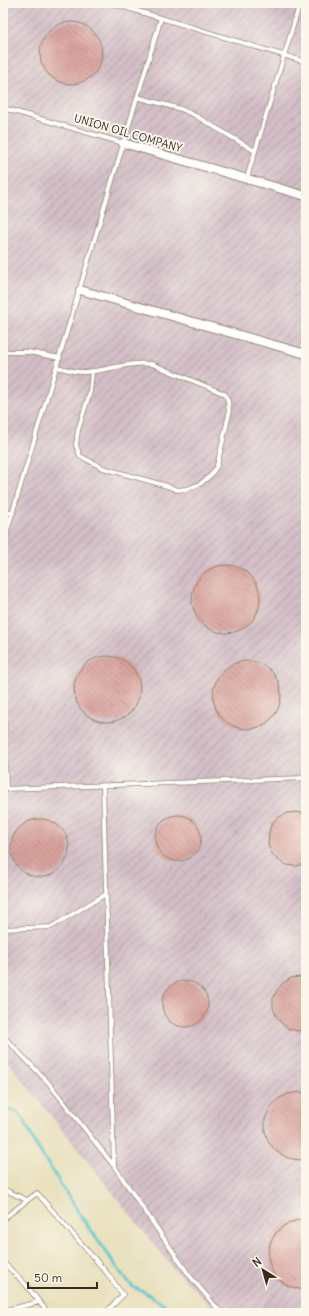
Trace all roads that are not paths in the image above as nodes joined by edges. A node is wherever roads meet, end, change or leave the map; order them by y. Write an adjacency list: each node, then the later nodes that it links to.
1 (111, 3): 3 (lane)
2 (300, 3): 4 (lane)
3 (162, 18): 4 (lane); 6 (lane)
4 (284, 56): 5 (lane); 9 (lane)
5 (306, 62)
6 (137, 97): 8 (lane); 9 (lane)
7 (3, 108): 8 (lane, UNION OIL COMPANY)
8 (123, 143): 10 (street, UNION OIL COMPANY); 12 (lane)
9 (255, 151): 10 (lane)
10 (247, 178): 11 (street, UNION OIL COMPANY)
11 (306, 196)
12 (80, 290): 14 (street); 15 (lane)
13 (3, 352): 15 (lane)
14 (306, 354)
15 (60, 358): 16 (lane)
16 (57, 367): 17 (lane); 19 (lane)
17 (92, 371): 17 (lane)
18 (3, 511): 19 (lane)
19 (13, 513): 20 (lane)
20 (3, 544)
21 (3, 697): 24 (lane)
22 (306, 778): 23 (lane)
23 (103, 785): 24 (lane); 25 (lane)
24 (4, 789)
25 (106, 894): 26 (lane); 28 (lane)
26 (3, 929)
27 (3, 1037): 28 (lane)
28 (114, 1166): 37 (lane)
29 (3, 1189): 30 (lane)
30 (27, 1200): 31 (lane); 36 (lane)
31 (4, 1216)
32 (3, 1262): 33 (lane)
33 (40, 1302): 34 (lane); 35 (lane)
34 (3, 1311)
35 (48, 1313)
36 (105, 1313)
37 (223, 1313)

